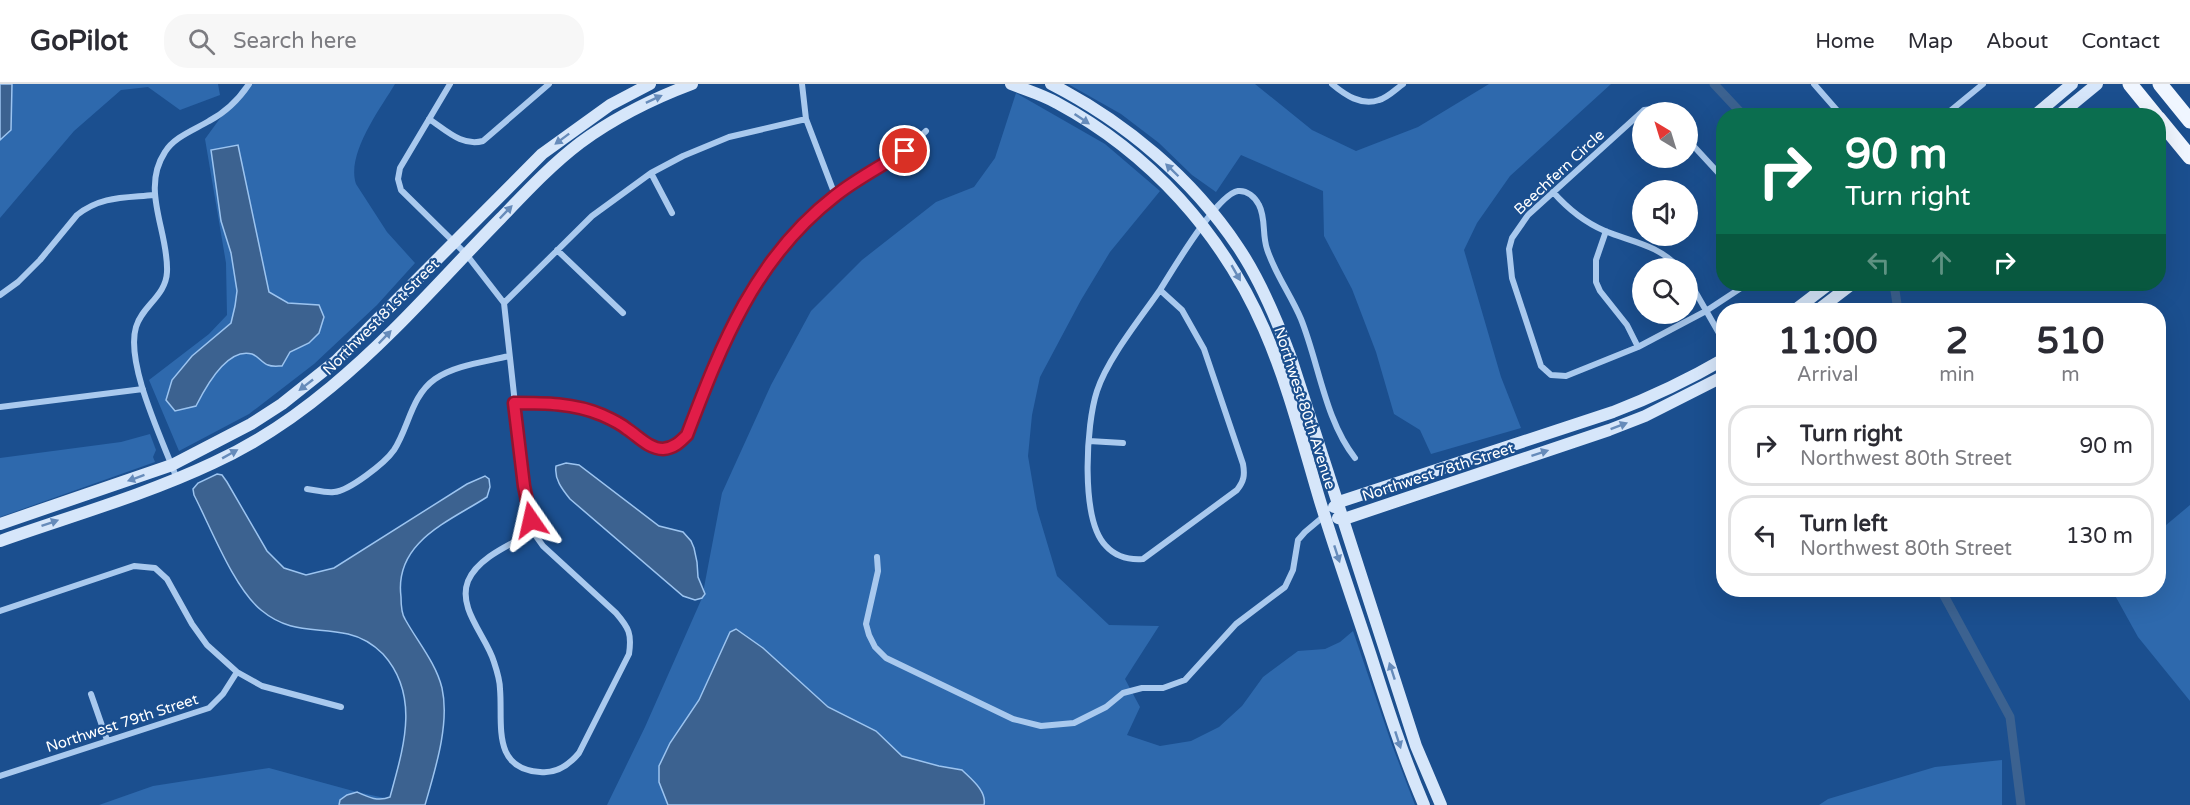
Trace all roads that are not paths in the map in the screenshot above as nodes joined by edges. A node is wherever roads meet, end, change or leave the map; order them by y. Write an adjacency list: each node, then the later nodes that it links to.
1 (249, 84): 35 (street)
2 (450, 84): 24 (street)
3 (549, 84): 24 (street)
4 (650, 84): 41 (street, Northwest 81st Street, one-way to 41)
5 (692, 84): 43 (street, Northwest 81st Street, one-way to 5)
6 (802, 84): 25 (street)
7 (1011, 84): 17 (street, Northwest 80th Avenue)
8 (1052, 84): 18 (street); 38 (street, Northwest 80th Avenue, one-way to 8)
9 (1332, 84): 10 (street)
10 (1403, 84)
11 (1814, 84): 19 (street)
12 (1983, 84): 20 (street)
13 (2072, 84): 21 (street)
14 (2097, 84): 22 (street)
15 (2130, 84): 23 (main road)
16 (2160, 84): 27 (main road)
17 (1034, 88): 18 (street, Northwest 80th Avenue)
18 (1047, 98): 39 (street, Northwest 80th Avenue, one-way to 39)
19 (1835, 108)
20 (1954, 108)
21 (2044, 108)
22 (2068, 108)
23 (2150, 108)
24 (429, 119): 41 (street)
25 (806, 119): 33 (street); 36 (street)
26 (1632, 121): 34 (street, Beechfern Circle)
27 (2190, 121)
28 (2166, 128): 31 (main road)
29 (926, 131): 36 (street)
30 (1698, 151): 32 (street)
31 (2190, 157)
32 (1716, 170)
33 (651, 173): 37 (street); 42 (street)
34 (1554, 192): 40 (street); 59 (street, Beechfern Circle)
35 (154, 195): 49 (street); 63 (street)
36 (835, 195): 64 (street)
37 (672, 213)
38 (1212, 213): 39 (street); 68 (street); 72 (street, Northwest 80th Avenue)
39 (1202, 225): 45 (street); 73 (street, Northwest 80th Avenue, one-way to 73)
40 (1606, 231): 44 (street); 59 (street)
41 (453, 242): 43 (street); 69 (street, Northwest 81st Street, one-way to 69)
42 (557, 250): 51 (street); 57 (street)
43 (466, 254): 51 (street); 70 (street, Northwest 81st Street, one-way to 43)
44 (1668, 258)
45 (1160, 290): 66 (street); 66 (street)
46 (1736, 291): 52 (street, Beechfern Circle)
47 (1820, 291): 53 (street)
48 (1843, 291): 54 (street)
49 (0, 295)
50 (1698, 297): 56 (street)
51 (504, 303): 60 (street)
52 (1718, 303)
53 (1804, 303)
54 (1827, 303)
55 (1716, 304): 56 (street, Beechfern Circle)
56 (1706, 311): 58 (street); 59 (street, Beechfern Circle)
57 (623, 313)
58 (1716, 328)
59 (1638, 347)
60 (509, 356): 64 (street); 71 (street)
61 (1716, 364): 72 (street, Northwest 78th Street)
62 (1716, 380): 74 (street, Northwest 78th Street, one-way to 62)
63 (143, 388): 65 (street); 69 (street)
64 (514, 403): 76 (street)
65 (0, 407)
66 (1089, 441): 67 (street)
67 (1123, 443)
68 (1355, 458)
69 (172, 465): 70 (street); 75 (street, Northwest 81st Street, one-way to 75)
70 (177, 479): 77 (street, Northwest 81st Street, one-way to 70)
71 (307, 489)
72 (1339, 502): 73 (street, Northwest 78th Street); 74 (street, Northwest 80th Avenue)
73 (1325, 515): 74 (street); 78 (street); 85 (street, Northwest 80th Avenue, one-way to 85)
74 (1344, 519): 86 (street, Northwest 80th Avenue, one-way to 74)
75 (0, 524)
76 (533, 532): 76 (street)
77 (0, 541)
78 (877, 557)
79 (0, 611): 80 (street)
80 (237, 672): 82 (street); 83 (street, Northwest 79th Street)
81 (92, 693): 83 (street)
82 (341, 707)
83 (107, 740): 84 (street, Northwest 79th Street)
84 (0, 776)
85 (1424, 805)
86 (1441, 805)

